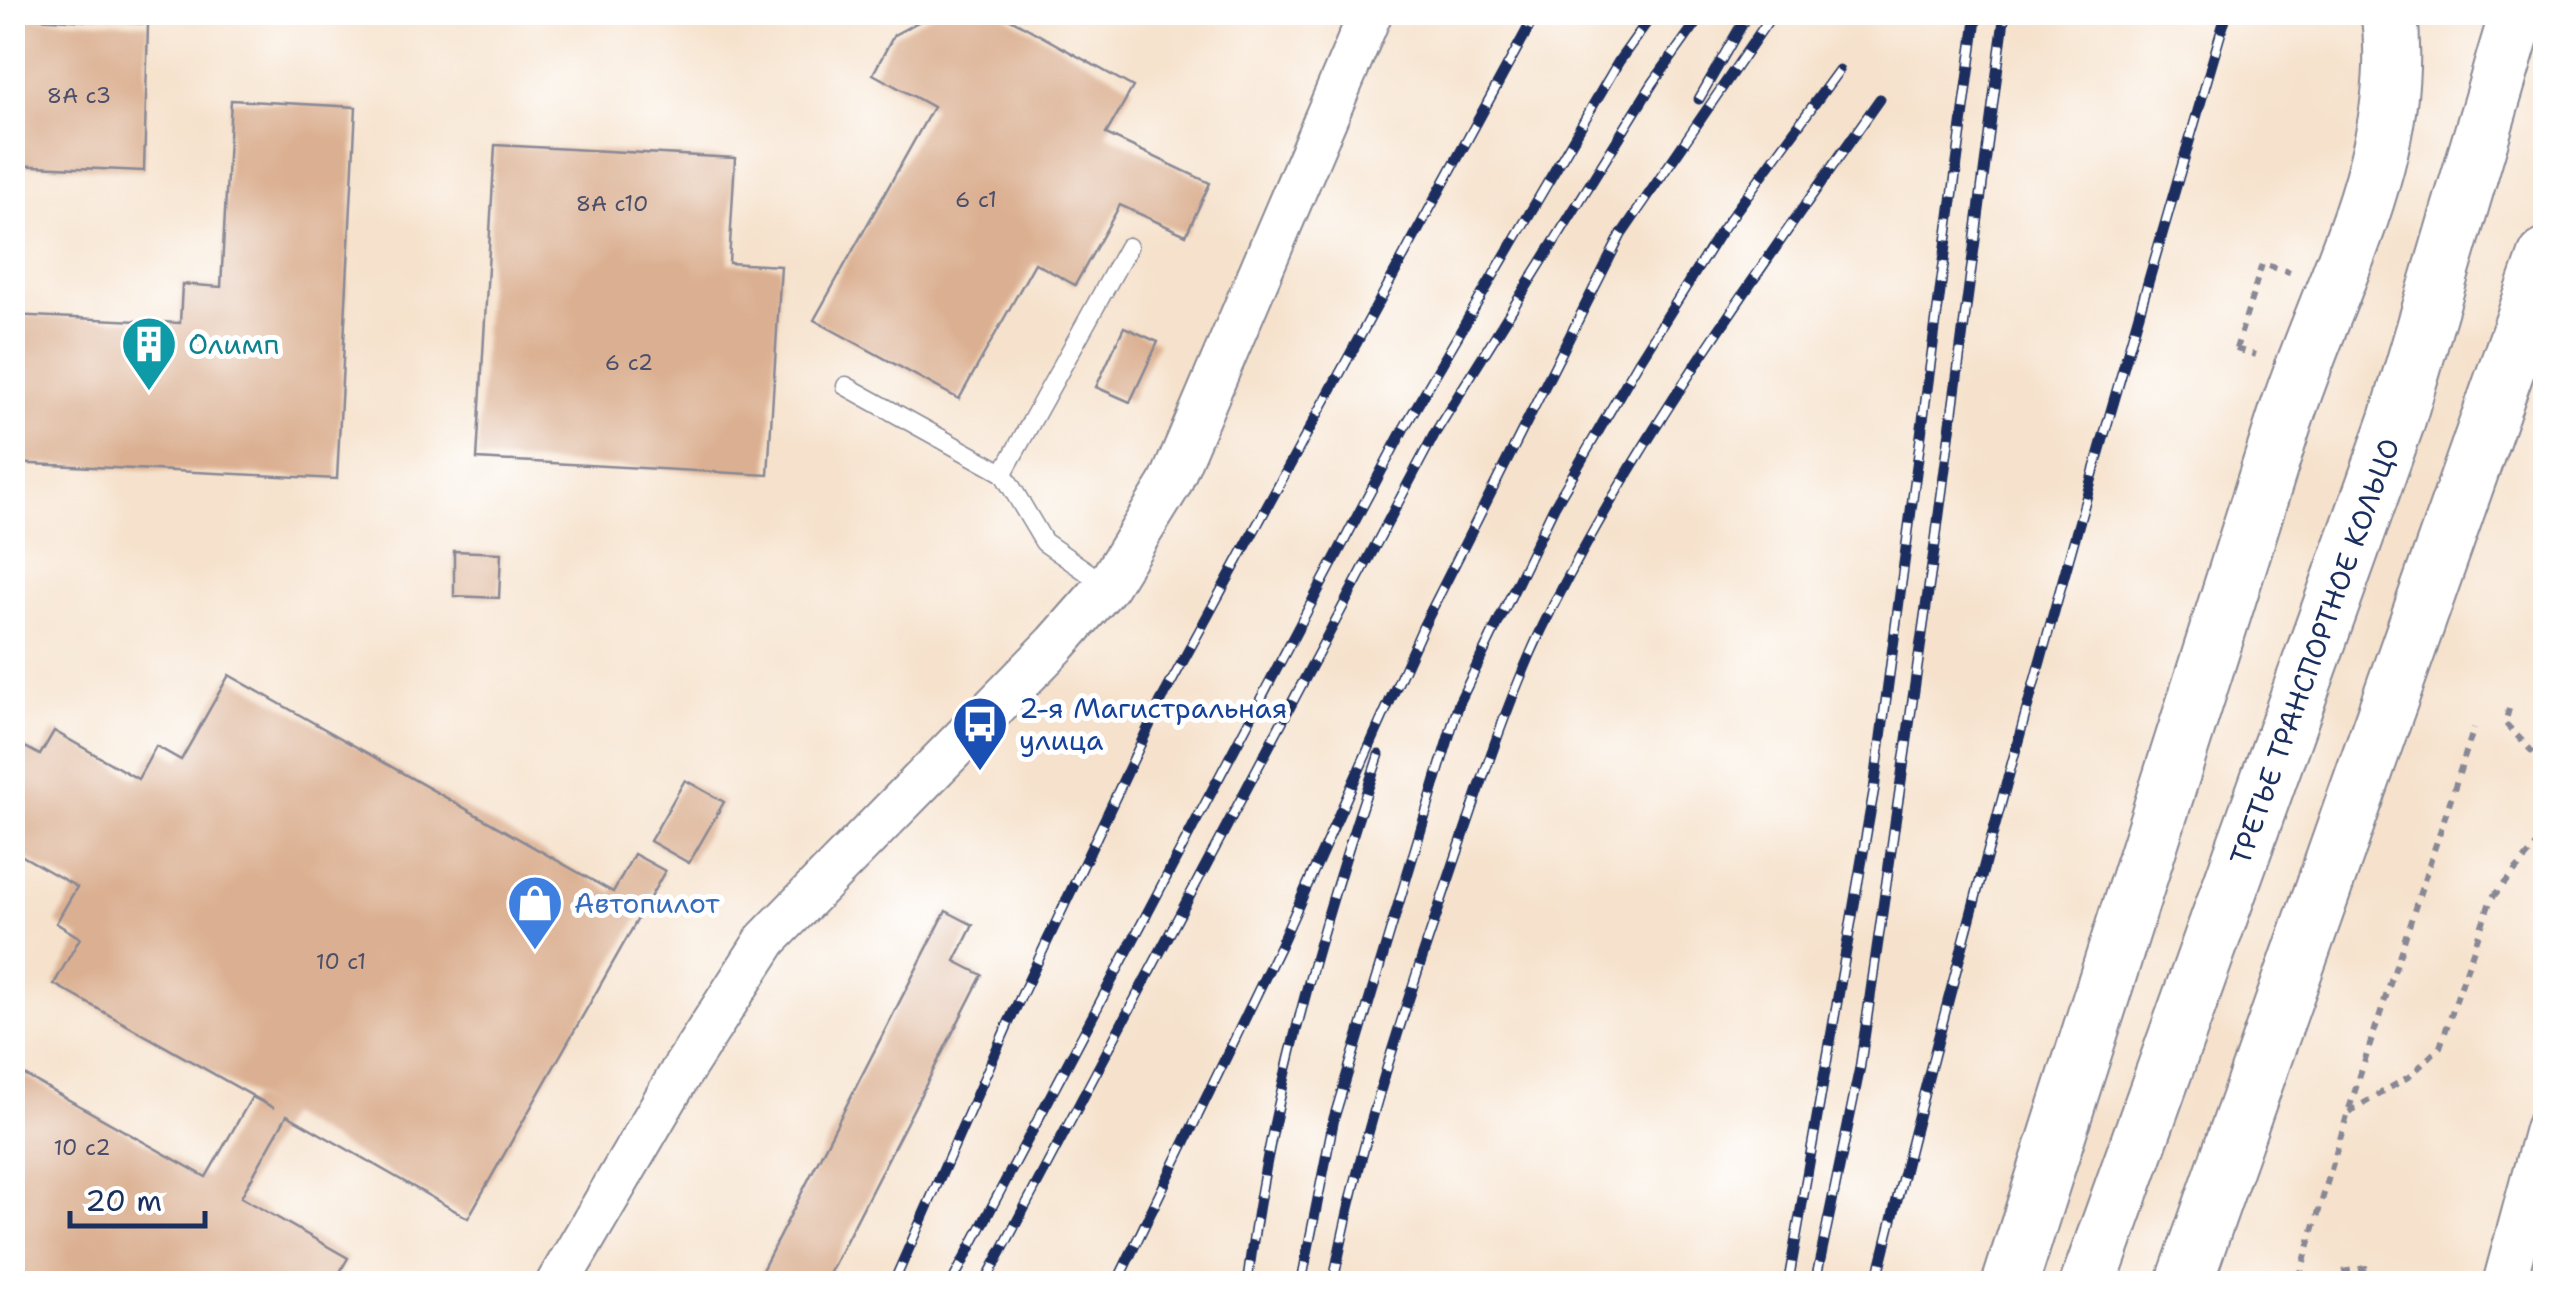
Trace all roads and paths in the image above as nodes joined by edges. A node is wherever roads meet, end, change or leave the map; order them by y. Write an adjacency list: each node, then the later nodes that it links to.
1 (795, 12): 2 (lane)
2 (807, 12)
3 (1372, 12): 14 (street)
4 (2389, 12): 23 (main road, bridge)
5 (2518, 12): 24 (main road, ТРЕТЬЕ ТРАНСПОРТНОЕ КОЛЬЦО)
6 (1128, 248): 13 (lane)
7 (2546, 257): 25 (main road)
8 (2294, 264): 10 (path)
9 (2273, 267): 11 (path, bridge)
10 (2287, 282)
11 (2266, 338)
12 (846, 386): 13 (lane)
13 (1003, 473): 14 (lane)
14 (1106, 586): 22 (street)
15 (2509, 709): 17 (path)
16 (2474, 728): 19 (path)
17 (2546, 766)
18 (2546, 835): 19 (path)
19 (2348, 1112): 21 (path)
20 (2546, 1128): 29 (street)
21 (2298, 1279): 26 (path)
22 (557, 1284)
23 (2010, 1284)
24 (2088, 1284)
25 (2184, 1284)
26 (2316, 1284)
27 (2333, 1284): 28 (path)
28 (2382, 1284)
29 (2504, 1284)

